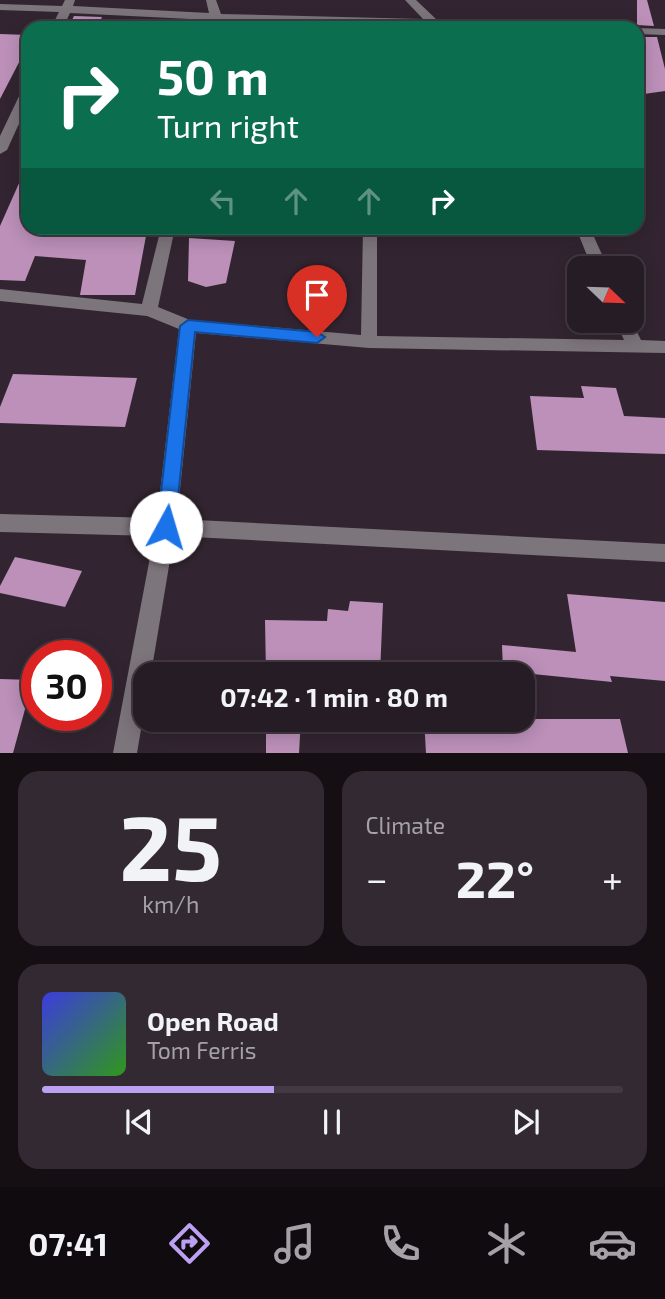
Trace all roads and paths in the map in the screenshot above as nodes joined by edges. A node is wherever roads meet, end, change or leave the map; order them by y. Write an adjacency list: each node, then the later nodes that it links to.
1 (211, 0): 8 (street)
2 (410, 0): 5 (street)
3 (68, 4): 4 (street); 6 (street); 7 (street)
4 (0, 7)
5 (431, 20): 9 (street); 10 (street)
6 (60, 21)
7 (200, 21)
8 (215, 21)
9 (419, 21)
10 (442, 21)
11 (644, 31): 12 (street)
12 (665, 32)
13 (21, 105): 14 (street)
14 (0, 150)
15 (166, 235): 20 (street)
16 (370, 235): 23 (street)
17 (586, 235): 18 (street)
18 (595, 256)
19 (0, 295): 20 (street)
20 (149, 310): 21 (street)
21 (188, 326): 23 (street); 27 (street)
22 (629, 333): 24 (street)
23 (369, 342): 24 (street)
24 (635, 346): 25 (street)
25 (665, 347)
26 (0, 523): 27 (street)
27 (166, 527): 28 (street); 29 (street)
28 (665, 553)
29 (125, 753)

